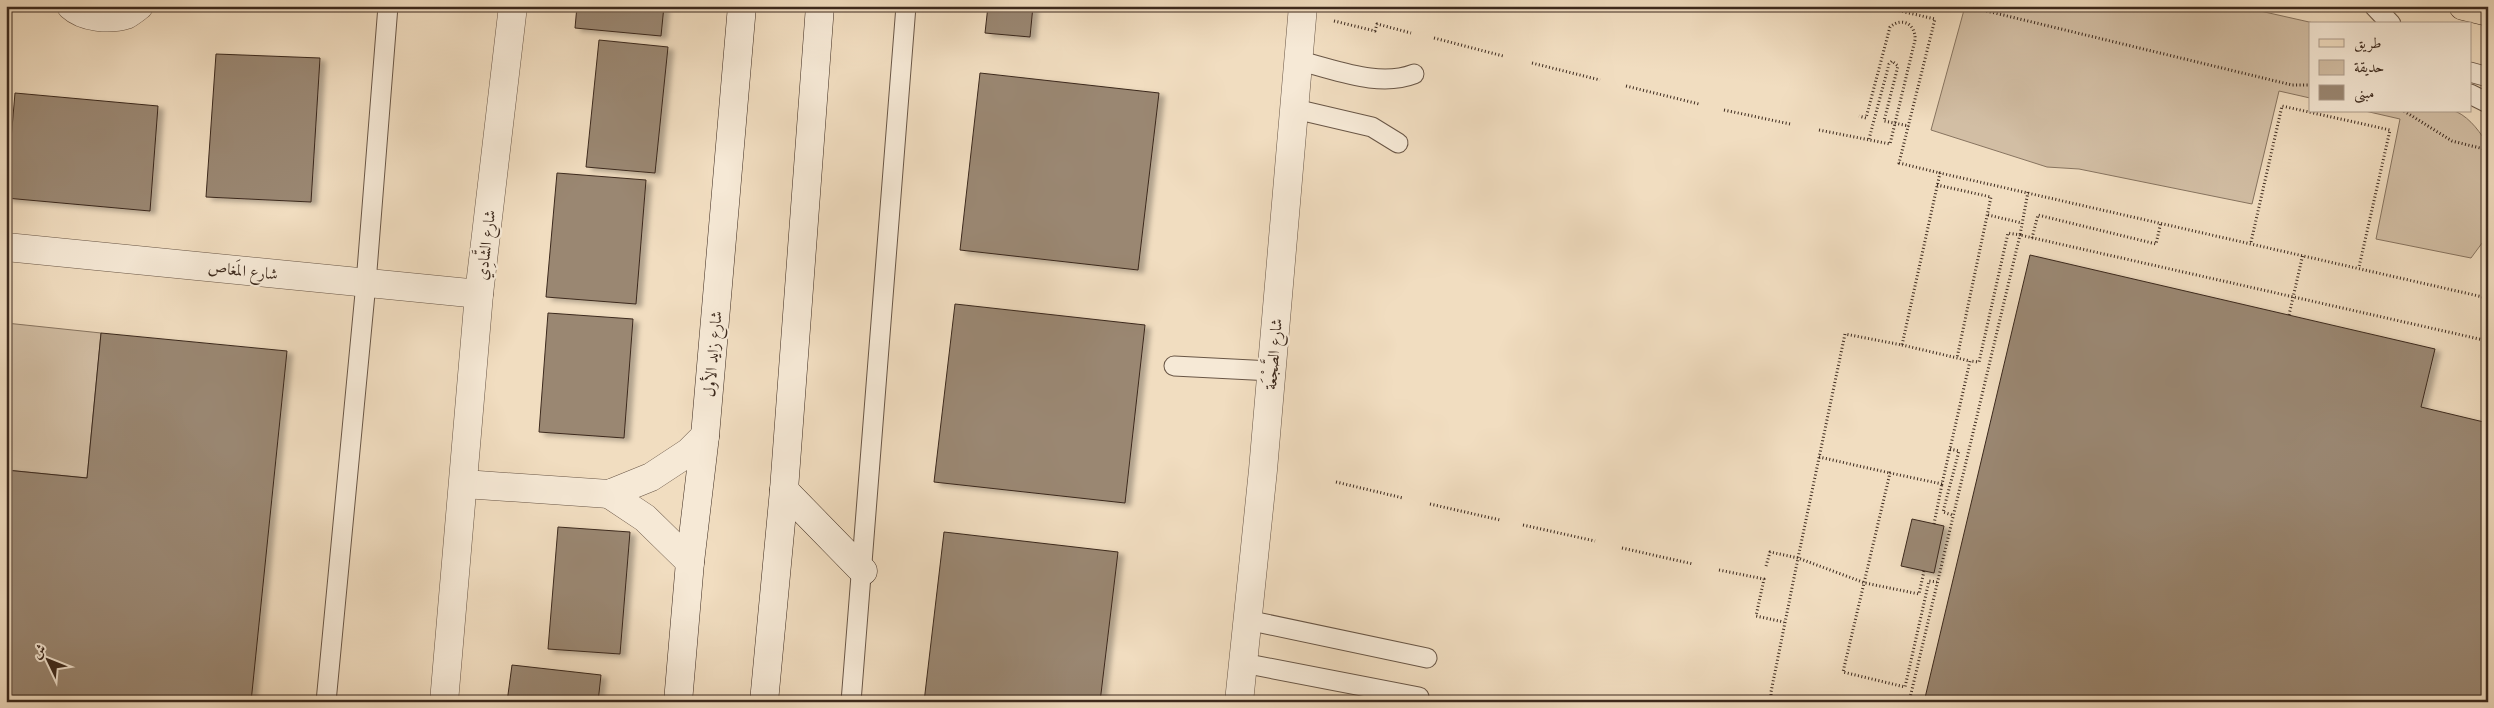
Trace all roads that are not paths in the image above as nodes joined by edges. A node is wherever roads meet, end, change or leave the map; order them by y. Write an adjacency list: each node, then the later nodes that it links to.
1 (71, 6): 2 (street)
2 (140, 6)
3 (388, 6): 22 (lane)
4 (513, 6): 23 (street, شارع الشَّادِي)
5 (742, 6): 26 (street, شارع زايد الأول)
6 (820, 6): 28 (street)
7 (906, 6): 31 (lane)
8 (1303, 6): 13 (street, شارع الصَّجْعَة)
9 (2374, 6): 12 (lane)
10 (2463, 6): 11 (main road)
11 (2488, 12)
12 (2389, 22)
13 (1298, 61): 15 (lane); 19 (street, شارع الصَّجْعَة)
14 (2472, 73): 16 (lane)
15 (1414, 74)
16 (2488, 77)
17 (2472, 95): 18 (lane)
18 (2488, 103)
19 (1295, 109): 20 (lane); 25 (street, شارع الصَّجْعَة)
20 (1398, 143)
21 (6, 247): 22 (street, شارع المَغاص)
22 (366, 283): 23 (street, شارع المَغاص); 36 (lane)
23 (479, 294): 27 (street, شارع الشَّادِي)
24 (1174, 366): 25 (lane)
25 (1272, 371): 32 (street, شارع الصَّجْعَة)
26 (705, 436): 29 (street); 30 (street, شارع زايد الأول)
27 (464, 484): 29 (street); 37 (street, شارع الشَّادِي)
28 (784, 490): 31 (street); 39 (street)
29 (609, 494): 30 (street)
30 (690, 562): 38 (street, شارع زايد الأول)
31 (863, 571): 40 (lane)
32 (1247, 620): 33 (lane); 34 (street, شارع الصَّجْعَة)
33 (1427, 658)
34 (1243, 663): 35 (lane); 41 (street, شارع الصَّجْعَة)
35 (1419, 697)
36 (326, 702)
37 (444, 702)
38 (678, 702)
39 (764, 702)
40 (851, 702)
41 (1239, 702)

